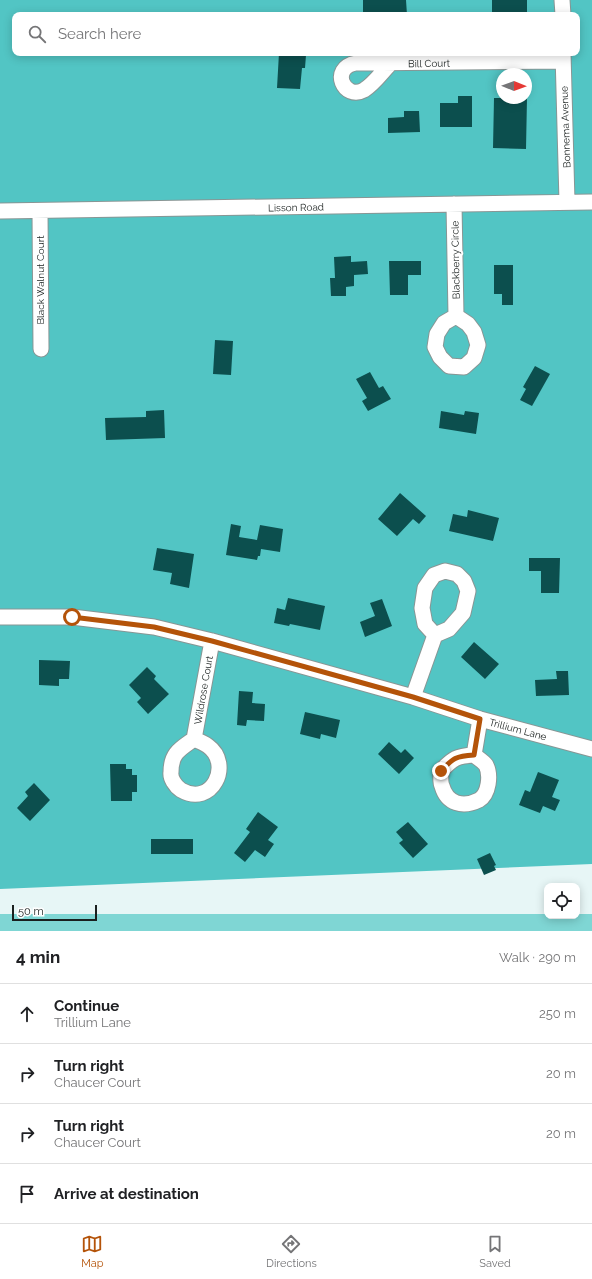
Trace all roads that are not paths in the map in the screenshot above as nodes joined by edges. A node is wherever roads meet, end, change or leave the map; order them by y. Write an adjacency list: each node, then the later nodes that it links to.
1 (562, 0): 2 (street)
2 (562, 12)
3 (563, 57): 4 (street, Bill Court); 5 (street, Bonnema Avenue)
4 (391, 63)
5 (567, 202): 6 (street, Lisson Road); 7 (street, Lisson Road)
6 (592, 202)
7 (454, 204): 9 (street, Lisson Road); 10 (street, Blackberry Circle)
8 (0, 211): 9 (street, Lisson Road)
9 (40, 211): 11 (street, Black Walnut Court)
10 (456, 316)
11 (41, 349)
12 (0, 617): 14 (street, Trillium Lane)
13 (435, 635): 15 (street)
14 (212, 641): 15 (street, Trillium Lane); 17 (street, Wildrose Court)
15 (413, 697): 16 (street, Trillium Lane)
16 (480, 719): 18 (street, Trillium Lane); 19 (street)
17 (194, 739)
18 (592, 749)
19 (474, 755)

